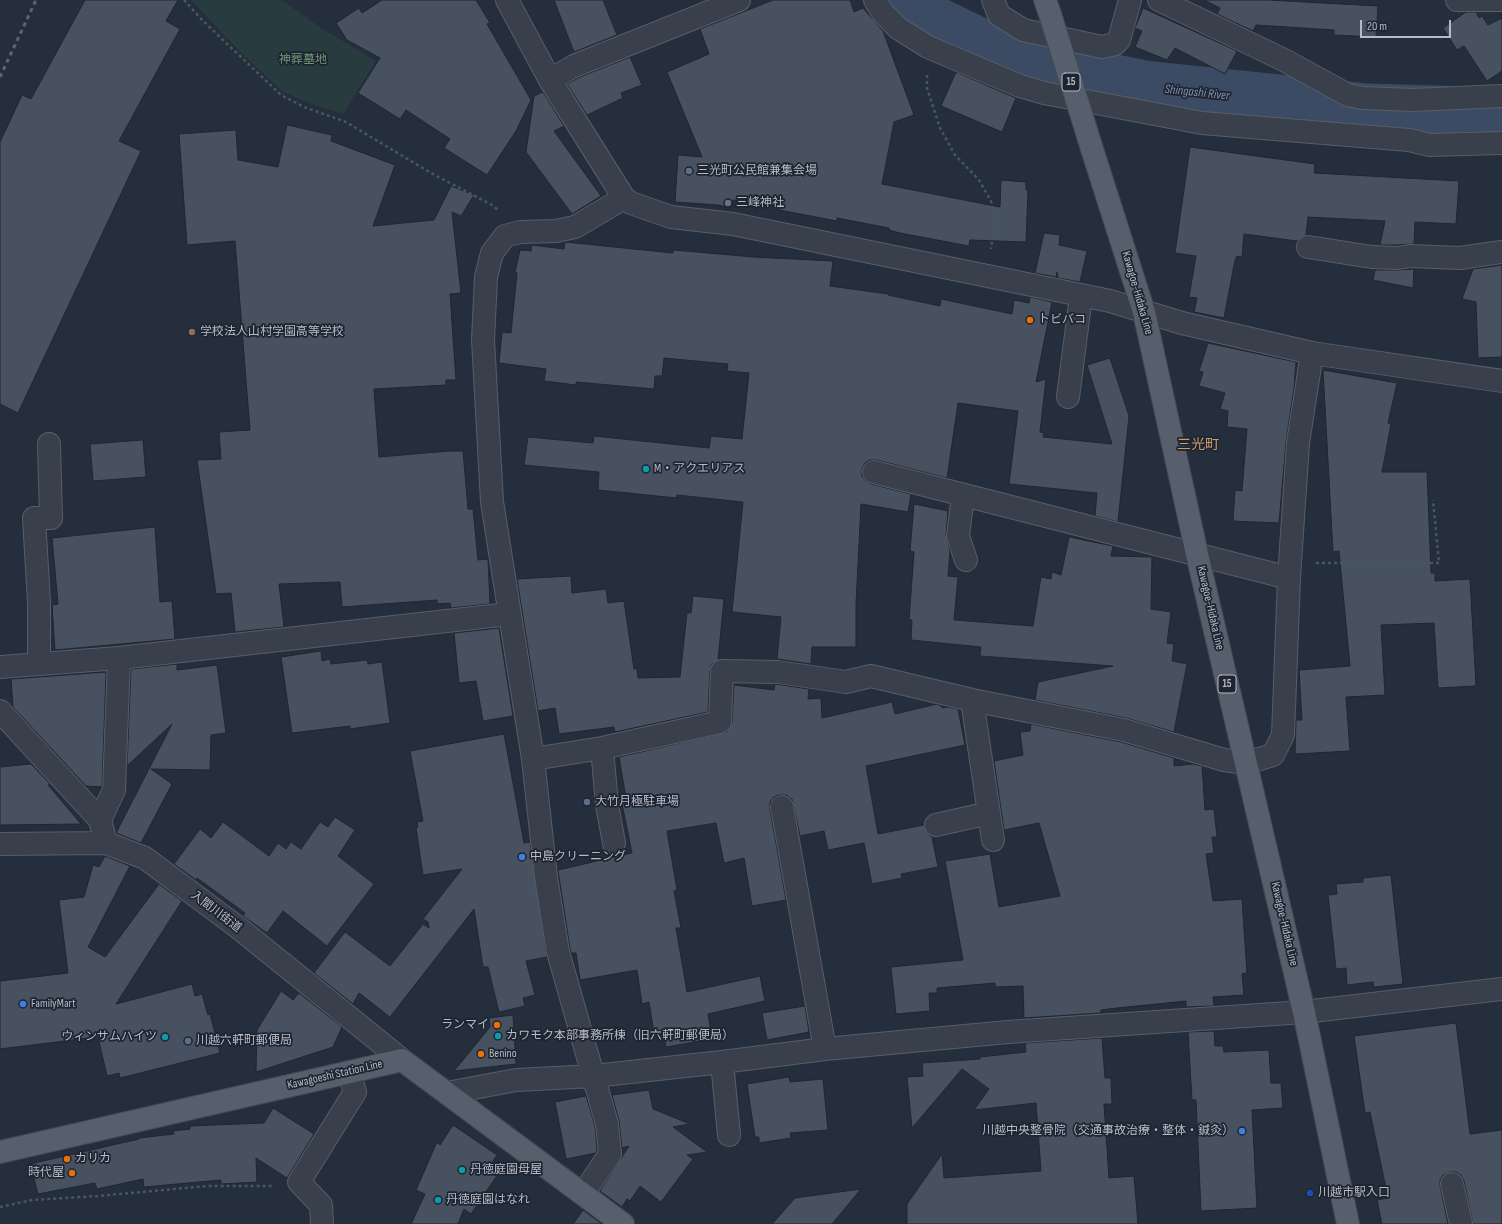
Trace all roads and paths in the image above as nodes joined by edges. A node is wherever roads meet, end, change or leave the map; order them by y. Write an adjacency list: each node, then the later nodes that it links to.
1 (184, 0): 16 (path)
2 (507, 0): 12 (street)
3 (739, 0): 12 (street)
4 (875, 0): 11 (street)
5 (993, 0): 6 (street)
6 (1130, 0)
7 (1159, 0): 13 (street)
8 (1457, 0): 9 (street)
9 (1502, 0)
10 (1047, 7): 21 (main road, Kawagoe-Hidaka Line / 15, bridge)
11 (928, 47): 14 (street); 19 (path)
12 (550, 80): 15 (street)
13 (1502, 96)
14 (1502, 143)
15 (624, 198): 16 (street); 19 (street)
16 (520, 232): 32 (street)
17 (1308, 247): 18 (street)
18 (1502, 252)
19 (986, 277): 20 (street)
20 (1081, 296): 21 (street); 24 (street)
21 (1144, 312): 22 (street); 29 (main road, Kawagoe-Hidaka Line / 15)
22 (1312, 353): 23 (street); 31 (street)
23 (1502, 381)
24 (1068, 396)
25 (48, 444): 34 (street)
26 (874, 472): 27 (street)
27 (963, 495): 29 (street); 30 (street)
28 (1433, 500): 31 (path)
29 (1197, 554): 31 (street); 40 (main road, Kawagoe-Hidaka Line / 15)
30 (966, 560)
31 (1289, 570): 40 (street)
32 (509, 614): 33 (street); 39 (street)
33 (119, 658): 34 (street); 43 (street)
34 (39, 663): 35 (street)
35 (0, 667)
36 (972, 700): 38 (street); 40 (street); 42 (street)
37 (0, 711): 43 (street)
38 (602, 748): 39 (street); 46 (street)
39 (533, 759): 55 (street)
40 (1246, 764): 50 (main road, Kawagoe-Hidaka Line / 15)
41 (782, 807): 51 (street)
42 (989, 813): 44 (street); 45 (street)
43 (100, 820): 47 (street)
44 (936, 825)
45 (993, 840)
46 (614, 842)
47 (106, 843): 48 (street, 入間川街道); 52 (street, 入間川街道)
48 (0, 844)
49 (1502, 989): 50 (street)
50 (1304, 1012): 51 (street); 65 (main road, Kawagoe-Hidaka Line / 15)
51 (825, 1049): 53 (street)
52 (402, 1060): 54 (main road, Kawagoeshi Station Line); 56 (main road)
53 (722, 1062): 55 (street); 57 (street)
54 (349, 1072): 58 (main road, Kawagoeshi Station Line); 59 (street)
55 (594, 1076): 56 (street); 61 (street)
56 (447, 1093): 61 (main road)
57 (729, 1135)
58 (0, 1152)
59 (299, 1182): 62 (path); 63 (street)
60 (1452, 1184): 66 (street)
61 (583, 1194): 64 (main road)
62 (0, 1207)
63 (322, 1224)
64 (623, 1224)
65 (1348, 1224)
66 (1460, 1224)

